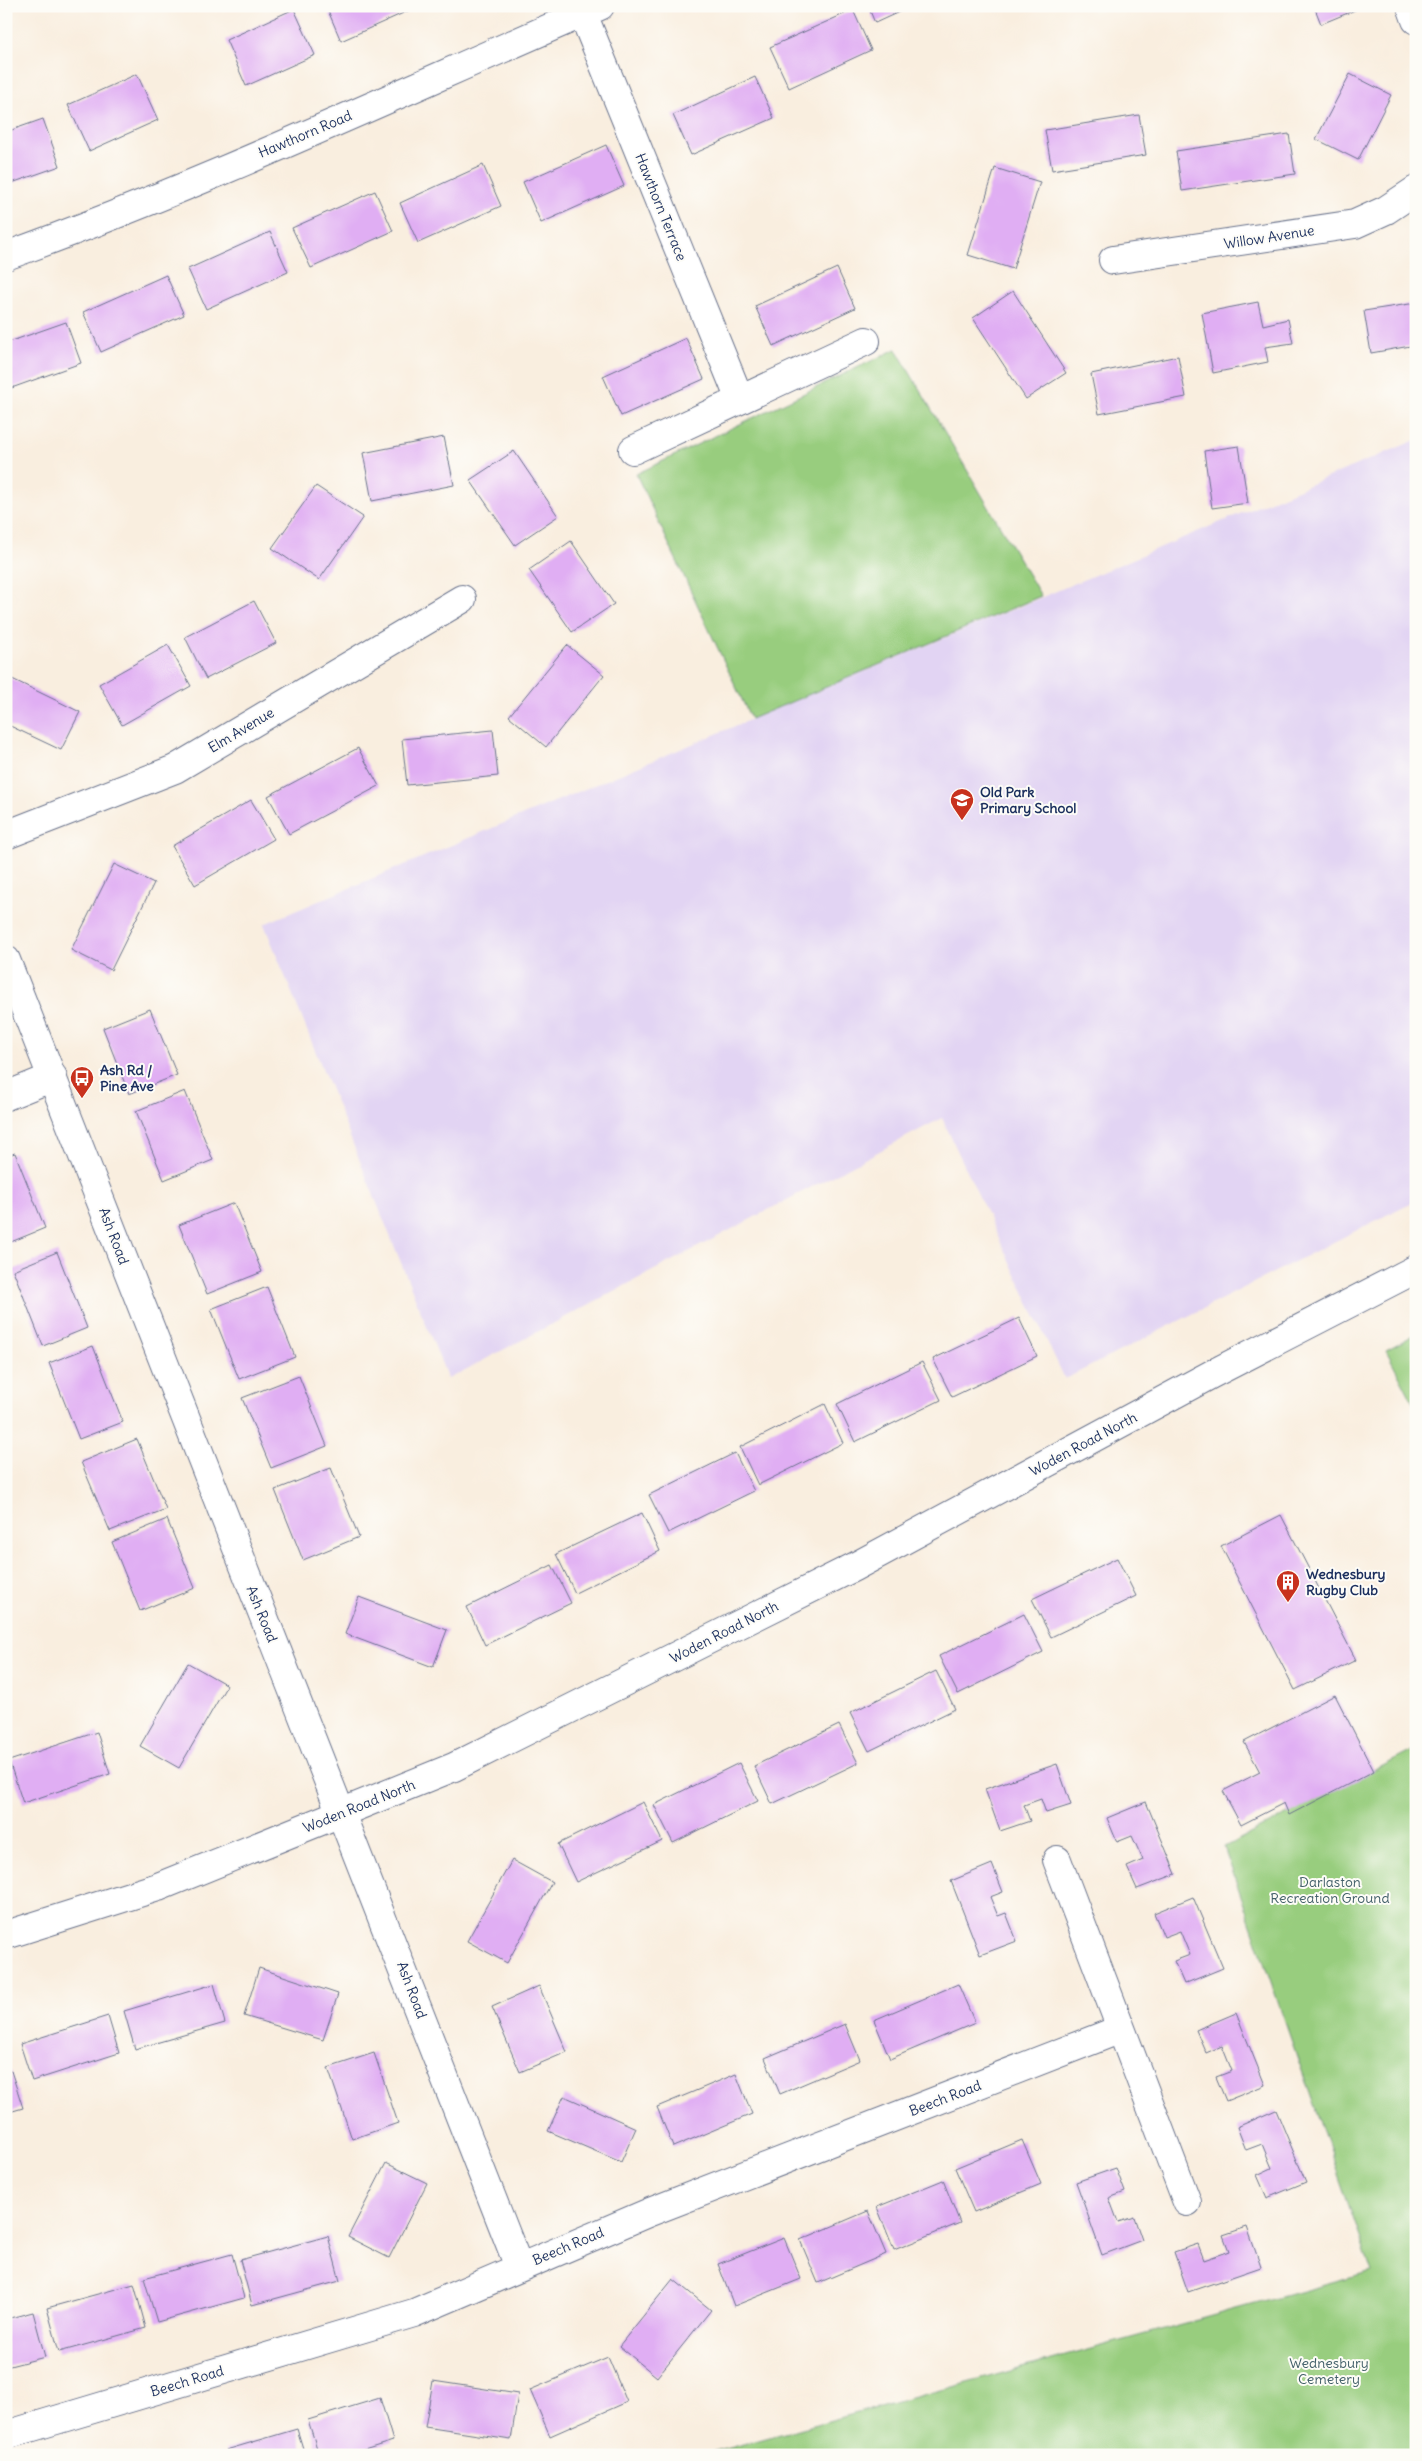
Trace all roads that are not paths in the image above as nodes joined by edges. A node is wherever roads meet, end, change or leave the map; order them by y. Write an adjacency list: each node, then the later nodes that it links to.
1 (1410, 6): 3 (street)
2 (591, 10): 5 (street, Hawthorn Road); 8 (street, Hawthorn Terrace)
3 (1416, 20)
4 (1416, 190): 6 (street, Willow Avenue)
5 (6, 256)
6 (1113, 260)
7 (866, 341): 8 (street)
8 (740, 400): 9 (street)
9 (633, 450)
10 (462, 598): 11 (street, Elm Avenue)
11 (6, 835)
12 (6, 960): 13 (street, Ash Road)
13 (53, 1077): 14 (street); 16 (street, Ash Road)
14 (6, 1096)
15 (1416, 1269): 16 (street, Woden Road North)
16 (343, 1813): 18 (street, Woden Road North); 21 (street, Ash Road)
17 (1057, 1860): 19 (street)
18 (6, 1935)
19 (1121, 2029): 20 (street); 21 (street, Beech Road)
20 (1187, 2202)
21 (519, 2267): 22 (street, Beech Road)
22 (6, 2436)

